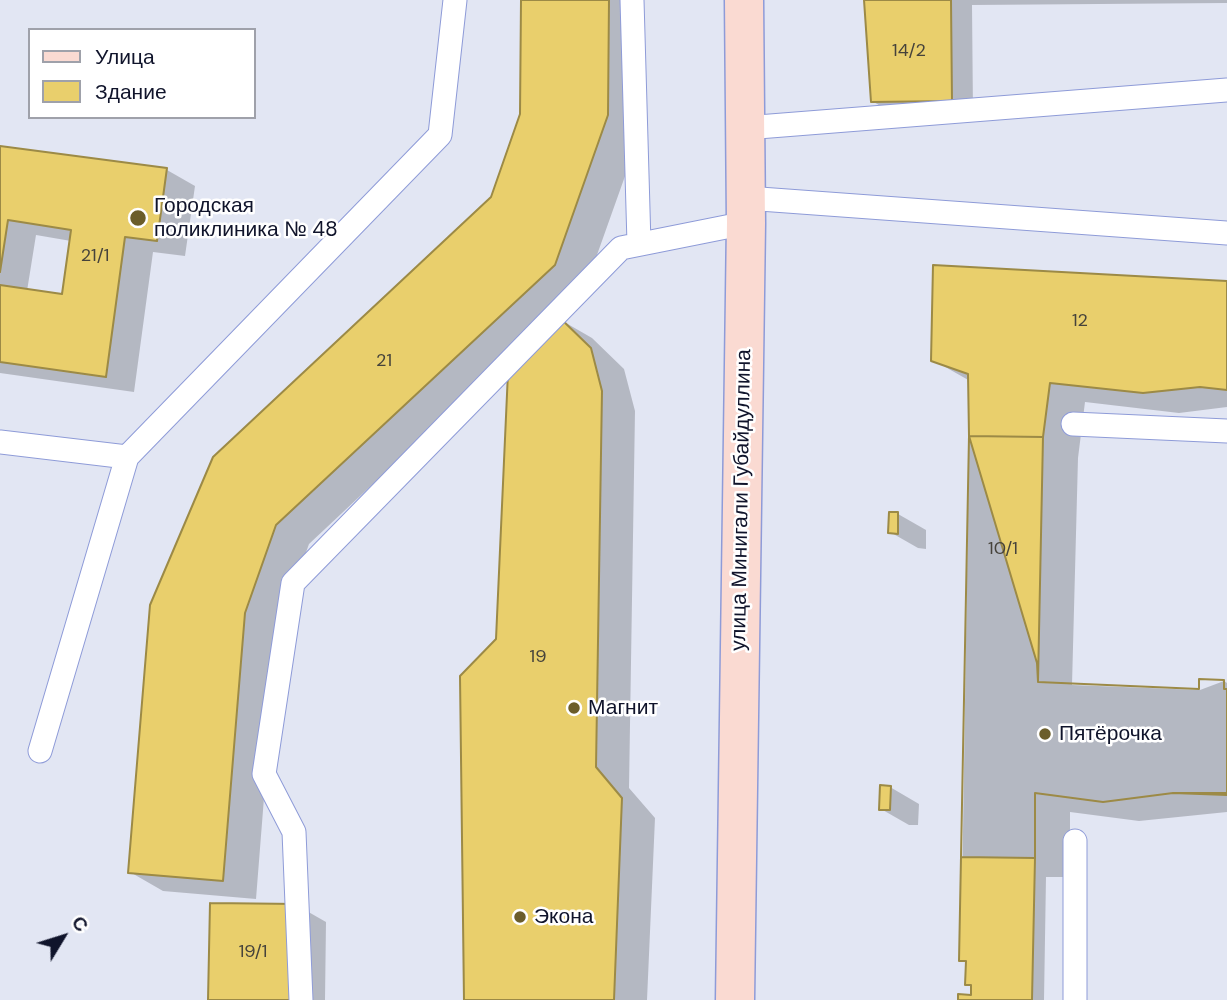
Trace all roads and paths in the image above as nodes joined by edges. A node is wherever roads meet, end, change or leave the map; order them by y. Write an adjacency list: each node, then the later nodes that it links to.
1 (455, 0): 12 (lane)
2 (632, 0): 8 (lane)
3 (744, 0): 5 (main road, улица Минигали Губайдуллина)
4 (1227, 89): 5 (lane)
5 (745, 128): 6 (main road, улица Минигали Губайдуллина)
6 (746, 211): 7 (lane); 8 (lane); 16 (main road, улица Минигали Губайдуллина)
7 (1227, 233)
8 (639, 244): 15 (lane)
9 (1073, 424): 10 (lane)
10 (1227, 432)
11 (0, 442): 12 (lane)
12 (127, 457): 13 (lane)
13 (40, 751)
14 (1075, 841): 17 (lane)
15 (301, 1000)
16 (735, 1000)
17 (1074, 1000)

